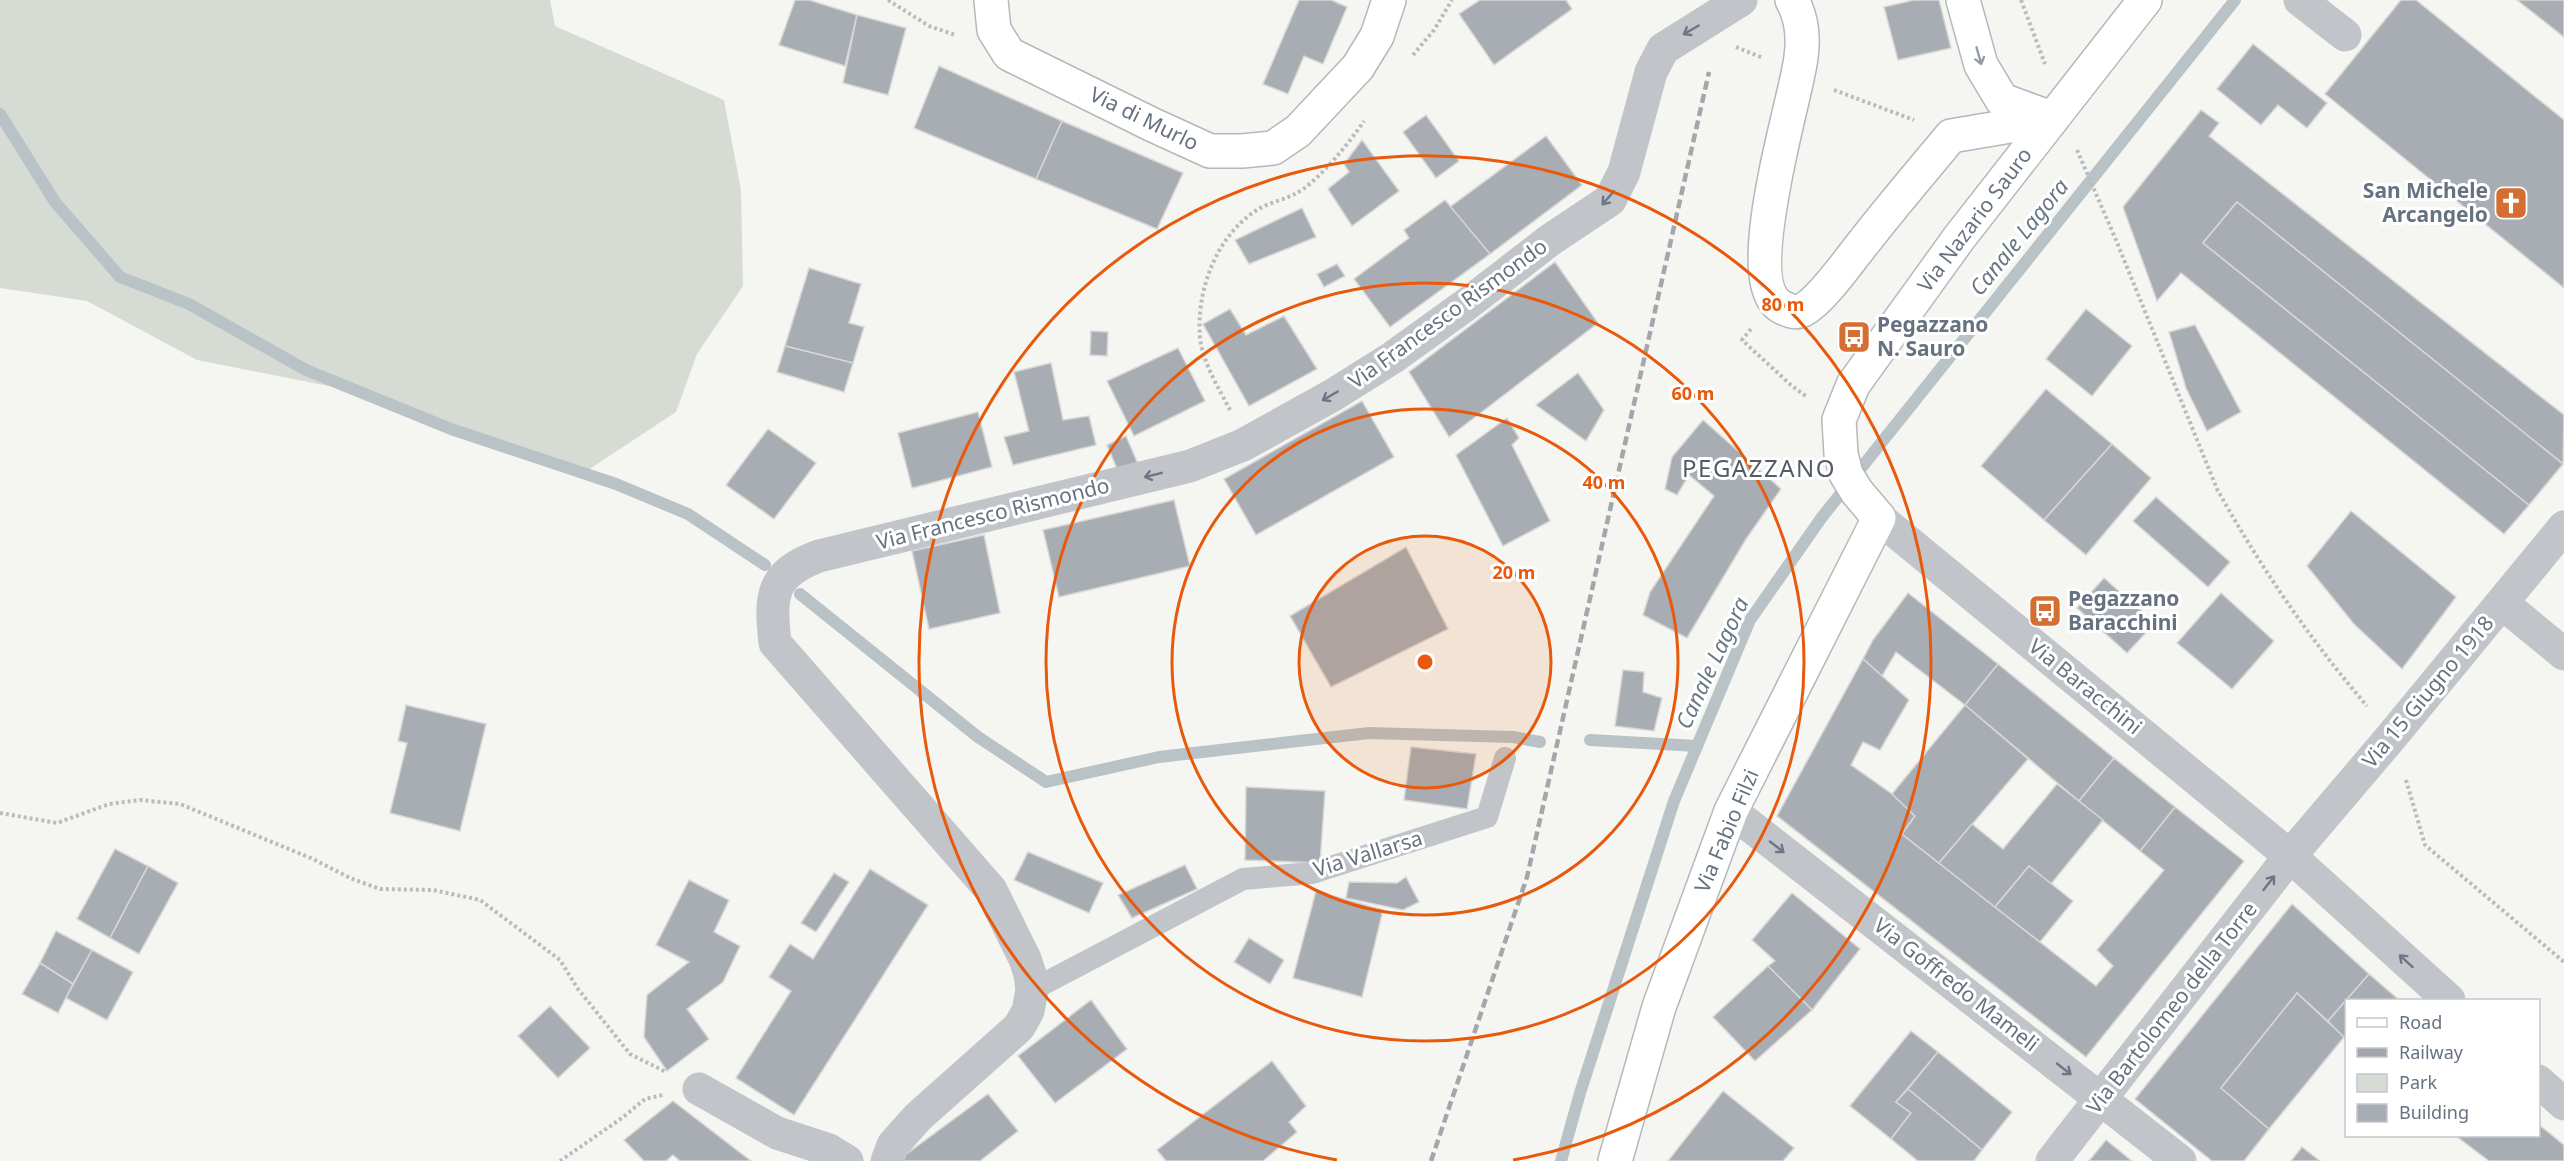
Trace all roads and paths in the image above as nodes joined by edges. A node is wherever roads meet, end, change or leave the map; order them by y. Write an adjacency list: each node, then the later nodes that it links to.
1 (888, 0): 12 (path)
2 (991, 0): 12 (street)
3 (1389, 0): 12 (street, Via di Murlo)
4 (1741, 0): 10 (street, Via Francesco Rismondo)
5 (1792, 0): 13 (street)
6 (1964, 0): 14 (street, one-way to 14)
7 (2021, 0): 14 (path)
8 (2145, 0): 14 (street, Via Nazario Sauro)
9 (2300, 0): 11 (street)
10 (1693, 29): 13 (path); 20 (street, Via Francesco Rismondo, one-way to 20)
11 (2345, 35)
12 (1009, 54)
13 (1795, 84): 15 (path); 18 (street)
14 (2056, 114): 15 (street); 21 (street, Via Nazario Sauro)
15 (1951, 136): 18 (street)
16 (2077, 149): 25 (path)
17 (1257, 210): 20 (path)
18 (1775, 302): 19 (path)
19 (1792, 386)
20 (1243, 445): 31 (street, Via Francesco Rismondo, one-way to 31)
21 (1879, 518): 27 (street, Via Fabio Filzi); 29 (street, Via Baracchini)
22 (2564, 527): 23 (street, Via 15 Giugno 1918)
23 (2502, 603): 24 (street); 25 (street, Via 15 Giugno 1918)
24 (2564, 654)
25 (2392, 736): 29 (street, Via 15 Giugno 1918); 30 (path)
26 (1505, 758): 31 (lane, Via Vallarsa)
27 (1731, 811): 35 (street, Via Goffredo Mameli, one-way to 35); 40 (street, Via Fabio Filzi)
28 (0, 813): 34 (path)
29 (2290, 856): 32 (street, Via Baracchini, one-way to 29); 35 (street, Via Bartolomeo della Torre, one-way to 29)
30 (2564, 963)
31 (1032, 990): 39 (street, Via Francesco Rismondo)
32 (2449, 999)
33 (2540, 1083): 36 (street)
34 (699, 1089): 37 (path); 38 (street)
35 (2102, 1098): 41 (street, Via Bartolomeo della Torre); 42 (street, Via Goffredo Mameli)
36 (2564, 1104)
37 (560, 1161)
38 (847, 1161)
39 (887, 1161)
40 (1615, 1161)
41 (2052, 1161)
42 (2180, 1161)

